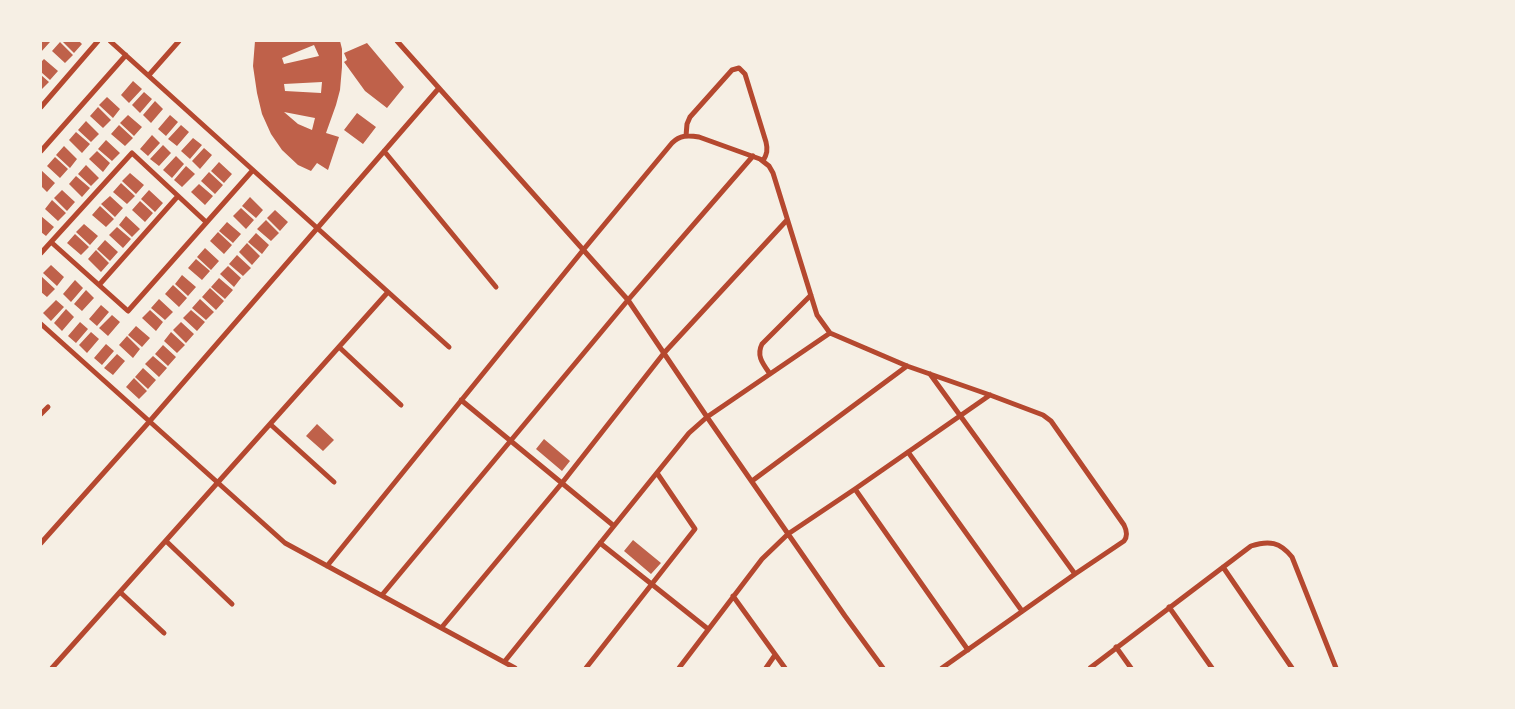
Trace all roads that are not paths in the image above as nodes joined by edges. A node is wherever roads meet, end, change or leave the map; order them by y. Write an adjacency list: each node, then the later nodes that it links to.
1 (98, 41): 8 (street)
2 (110, 41): 5 (street)
3 (180, 41): 6 (street)
4 (397, 41): 7 (street)
5 (126, 55): 6 (street); 10 (street)
6 (149, 75): 14 (street)
7 (438, 88): 11 (street); 20 (street)
8 (41, 106)
9 (686, 136): 12 (street); 13 (street); 20 (street)
10 (41, 151)
11 (384, 151): 18 (street); 23 (street)
12 (753, 156): 13 (street); 26 (street)
13 (763, 161): 16 (street)
14 (253, 170): 17 (street); 18 (street)
15 (178, 196): 17 (street); 19 (street); 22 (street)
16 (787, 220): 25 (street); 31 (street)
17 (206, 222): 22 (street)
18 (317, 228): 24 (street); 42 (street)
19 (51, 242): 21 (street); 22 (street)
20 (584, 249): 26 (street); 36 (street)
21 (41, 254)
22 (99, 285)
23 (496, 287)
24 (388, 292): 29 (street); 30 (street)
25 (811, 296): 28 (street); 33 (street)
26 (628, 300): 31 (street); 44 (street)
27 (41, 324): 42 (street)
28 (830, 333): 32 (street); 33 (street)
29 (339, 347): 37 (street); 43 (street)
30 (449, 347)
31 (664, 353): 41 (street); 50 (street)
32 (907, 366): 34 (street); 47 (street)
33 (770, 374): 41 (street)
34 (930, 374): 35 (street); 40 (street)
35 (990, 395): 40 (street); 59 (street)
36 (461, 400): 44 (street); 57 (street)
37 (401, 405)
38 (48, 407): 39 (street)
39 (41, 414)
40 (961, 416): 45 (street); 59 (street)
41 (707, 417): 46 (street); 47 (street)
42 (149, 422): 49 (street); 55 (street)
43 (270, 424): 48 (street); 49 (street)
44 (511, 441): 50 (street); 62 (street)
45 (908, 452): 51 (street); 66 (street)
46 (657, 473): 52 (street); 60 (street)
47 (752, 481): 53 (street)
48 (334, 482)
49 (218, 483): 54 (street); 57 (street)
50 (562, 483): 52 (street); 67 (street)
51 (855, 489): 53 (street); 71 (street)
52 (614, 526): 56 (street)
53 (788, 534): 63 (street); 80 (street)
54 (166, 541): 61 (street); 64 (street)
55 (41, 543)
56 (600, 543): 60 (street); 73 (street)
57 (327, 566): 62 (street)
58 (1223, 567): 65 (street); 85 (street); 86 (street)
59 (1075, 574): 66 (street)
60 (652, 584): 68 (street); 76 (street)
61 (120, 592): 69 (street); 74 (street)
62 (382, 595): 67 (street)
63 (734, 596): 68 (street); 72 (street)
64 (232, 604)
65 (1169, 607): 70 (street); 84 (street)
66 (1022, 611): 71 (street)
67 (442, 627): 73 (street)
68 (708, 628): 77 (street)
69 (164, 633)
70 (1116, 647): 82 (street); 83 (street)
71 (968, 650): 81 (street)
72 (775, 655): 78 (street); 79 (street)
73 (504, 661): 75 (street)
74 (52, 668)
75 (515, 668)
76 (586, 668)
77 (679, 668)
78 (766, 668)
79 (784, 668)
80 (883, 668)
81 (942, 668)
82 (1090, 668)
83 (1131, 668)
84 (1212, 668)
85 (1292, 668)
86 (1336, 668)

